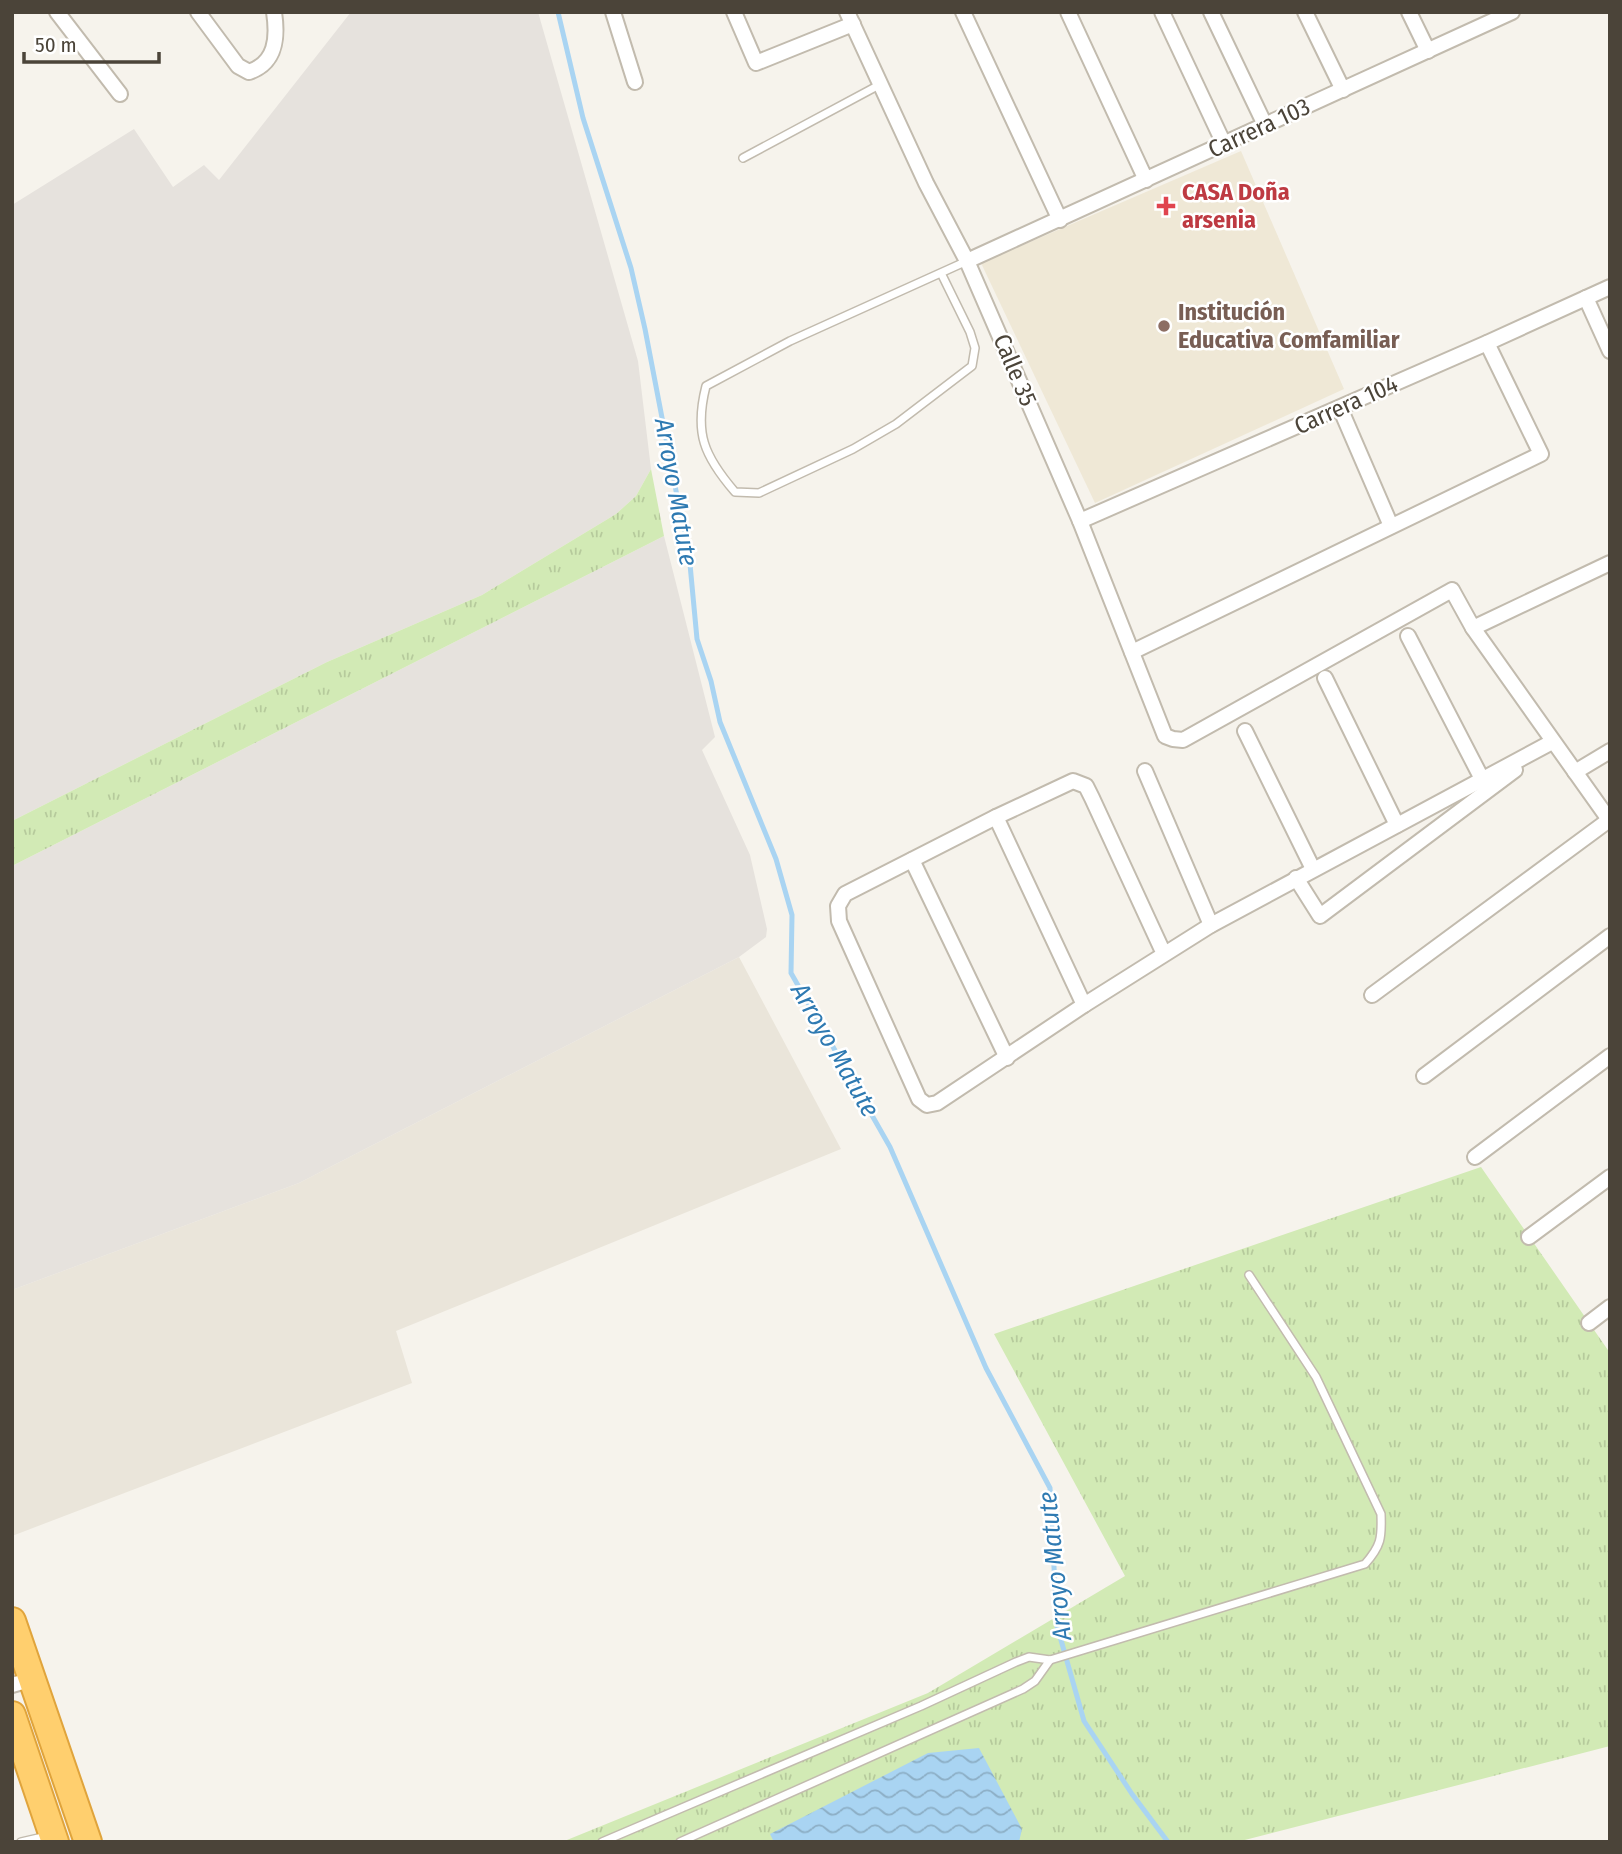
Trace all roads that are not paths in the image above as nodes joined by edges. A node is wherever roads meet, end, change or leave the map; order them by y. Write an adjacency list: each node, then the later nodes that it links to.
1 (57, 12): 18 (street)
2 (198, 12): 3 (street)
3 (274, 12)
4 (613, 12): 15 (street)
5 (734, 12): 13 (street)
6 (963, 12): 23 (street)
7 (1068, 12): 22 (street)
8 (1162, 12): 20 (street)
9 (1211, 12): 19 (street)
10 (1305, 12): 17 (street)
11 (1409, 12): 14 (street)
12 (1505, 14): 14 (street, Carrera 103)
13 (850, 18): 16 (street, Calle 35)
14 (1428, 51): 17 (street, Carrera 103)
15 (635, 82)
16 (881, 84): 21 (lane); 24 (street, Calle 35)
17 (1343, 90): 19 (street, Carrera 103)
18 (120, 94)
19 (1265, 125): 20 (street, Carrera 103)
20 (1224, 144): 22 (street, Carrera 103)
21 (744, 158)
22 (1146, 180): 23 (street, Carrera 103)
23 (1060, 220): 24 (street, Carrera 103)
24 (967, 261): 25 (lane); 31 (street, Calle 35)
25 (941, 274): 25 (lane)
26 (1610, 287): 27 (street, Carrera 104)
27 (1586, 299): 28 (street, Carrera 104); 29 (street)
28 (1487, 343): 30 (street, Carrera 104); 32 (street)
29 (1610, 351)
30 (1340, 408): 31 (street, Carrera 104); 32 (street)
31 (1080, 521): 36 (street, Calle 35)
32 (1391, 527): 36 (street)
33 (1610, 563): 34 (street)
34 (1474, 628): 36 (street, Calle 35); 39 (street)
35 (1408, 636): 43 (street)
36 (1132, 652)
37 (1325, 678): 46 (street)
38 (1245, 731): 48 (street)
39 (1552, 742): 42 (street); 43 (street); 49 (street)
40 (1610, 751): 42 (street)
41 (1145, 771): 50 (street)
42 (1575, 772): 45 (street)
43 (1482, 779): 46 (street)
44 (996, 817): 47 (street); 52 (street); 54 (street)
45 (1609, 821): 53 (street)
46 (1397, 825): 48 (street)
47 (912, 860): 56 (street); 56 (street)
48 (1313, 869): 49 (street)
49 (1296, 878): 50 (street)
50 (1211, 925): 52 (street)
51 (1610, 936): 57 (street)
52 (1164, 954): 54 (street)
53 (1372, 995)
54 (1084, 1005): 56 (street)
55 (1610, 1056): 58 (street)
56 (1007, 1058)
57 (1423, 1076)
58 (1475, 1157)
59 (1610, 1177): 60 (street)
60 (1529, 1237)
61 (1250, 1275): 65 (lane)
62 (1610, 1307): 63 (street)
63 (1589, 1323)
64 (12, 1621): 66 (highway)
65 (1050, 1660): 70 (lane); 71 (lane)
66 (23, 1681): 68 (highway)
67 (14, 1727): 68 (highway)
68 (69, 1834): 69 (lane)
69 (21, 1842)
70 (602, 1842)
71 (680, 1842)

